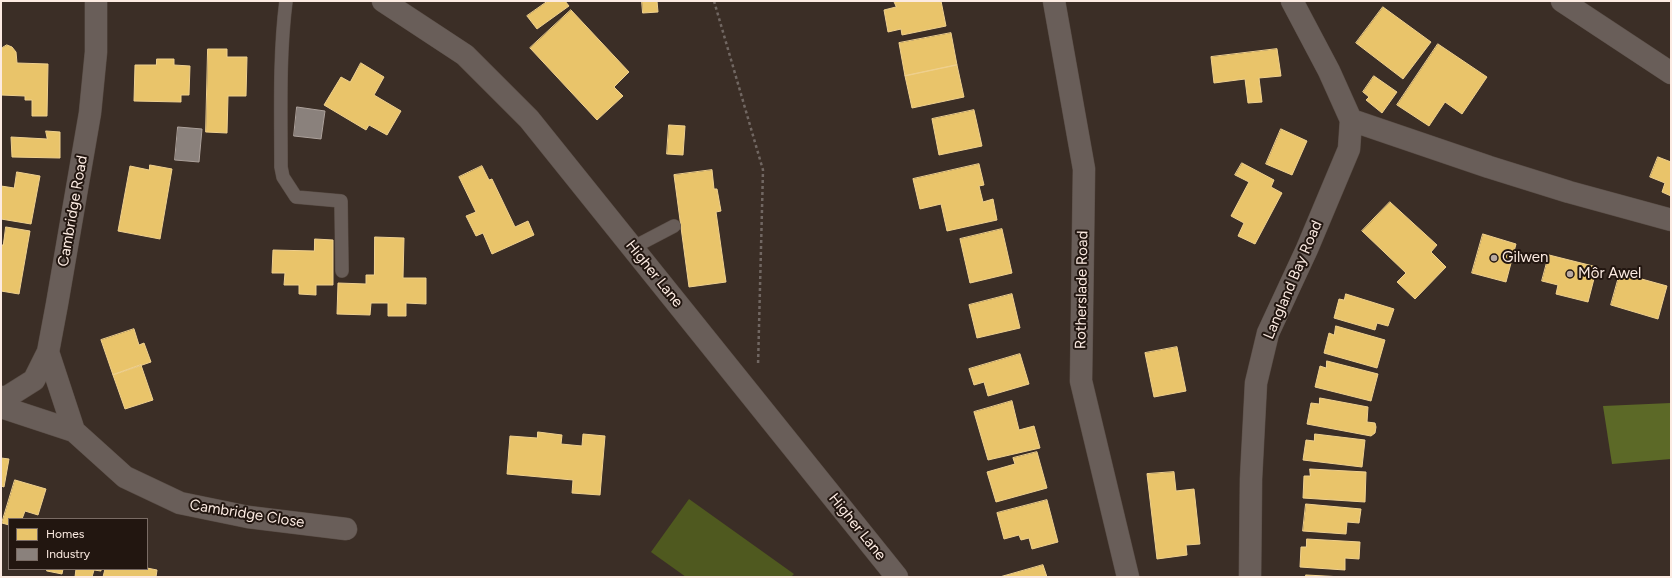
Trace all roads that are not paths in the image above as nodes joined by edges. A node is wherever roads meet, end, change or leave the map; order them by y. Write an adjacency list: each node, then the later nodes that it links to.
1 (96, 1): 13 (street, Cambridge Road)
2 (286, 1): 12 (lane)
3 (383, 1): 11 (street, Higher Lane)
4 (1054, 1): 19 (street, Rotherslade Road)
5 (1292, 1): 8 (street, Langland Bay Road)
6 (1562, 1): 7 (street)
7 (1671, 73)
8 (1351, 120): 9 (street); 20 (street, Langland Bay Road)
9 (1671, 220)
10 (674, 226): 11 (lane)
11 (632, 248): 18 (street, Higher Lane)
12 (342, 272)
13 (48, 352): 14 (street, Cambridge Road); 16 (street, Cambridge Close)
14 (1, 397)
15 (1, 407): 16 (street, Cambridge Close)
16 (74, 431): 17 (street, Cambridge Close)
17 (346, 529)
18 (897, 577)
19 (1128, 577)
20 (1250, 577)

